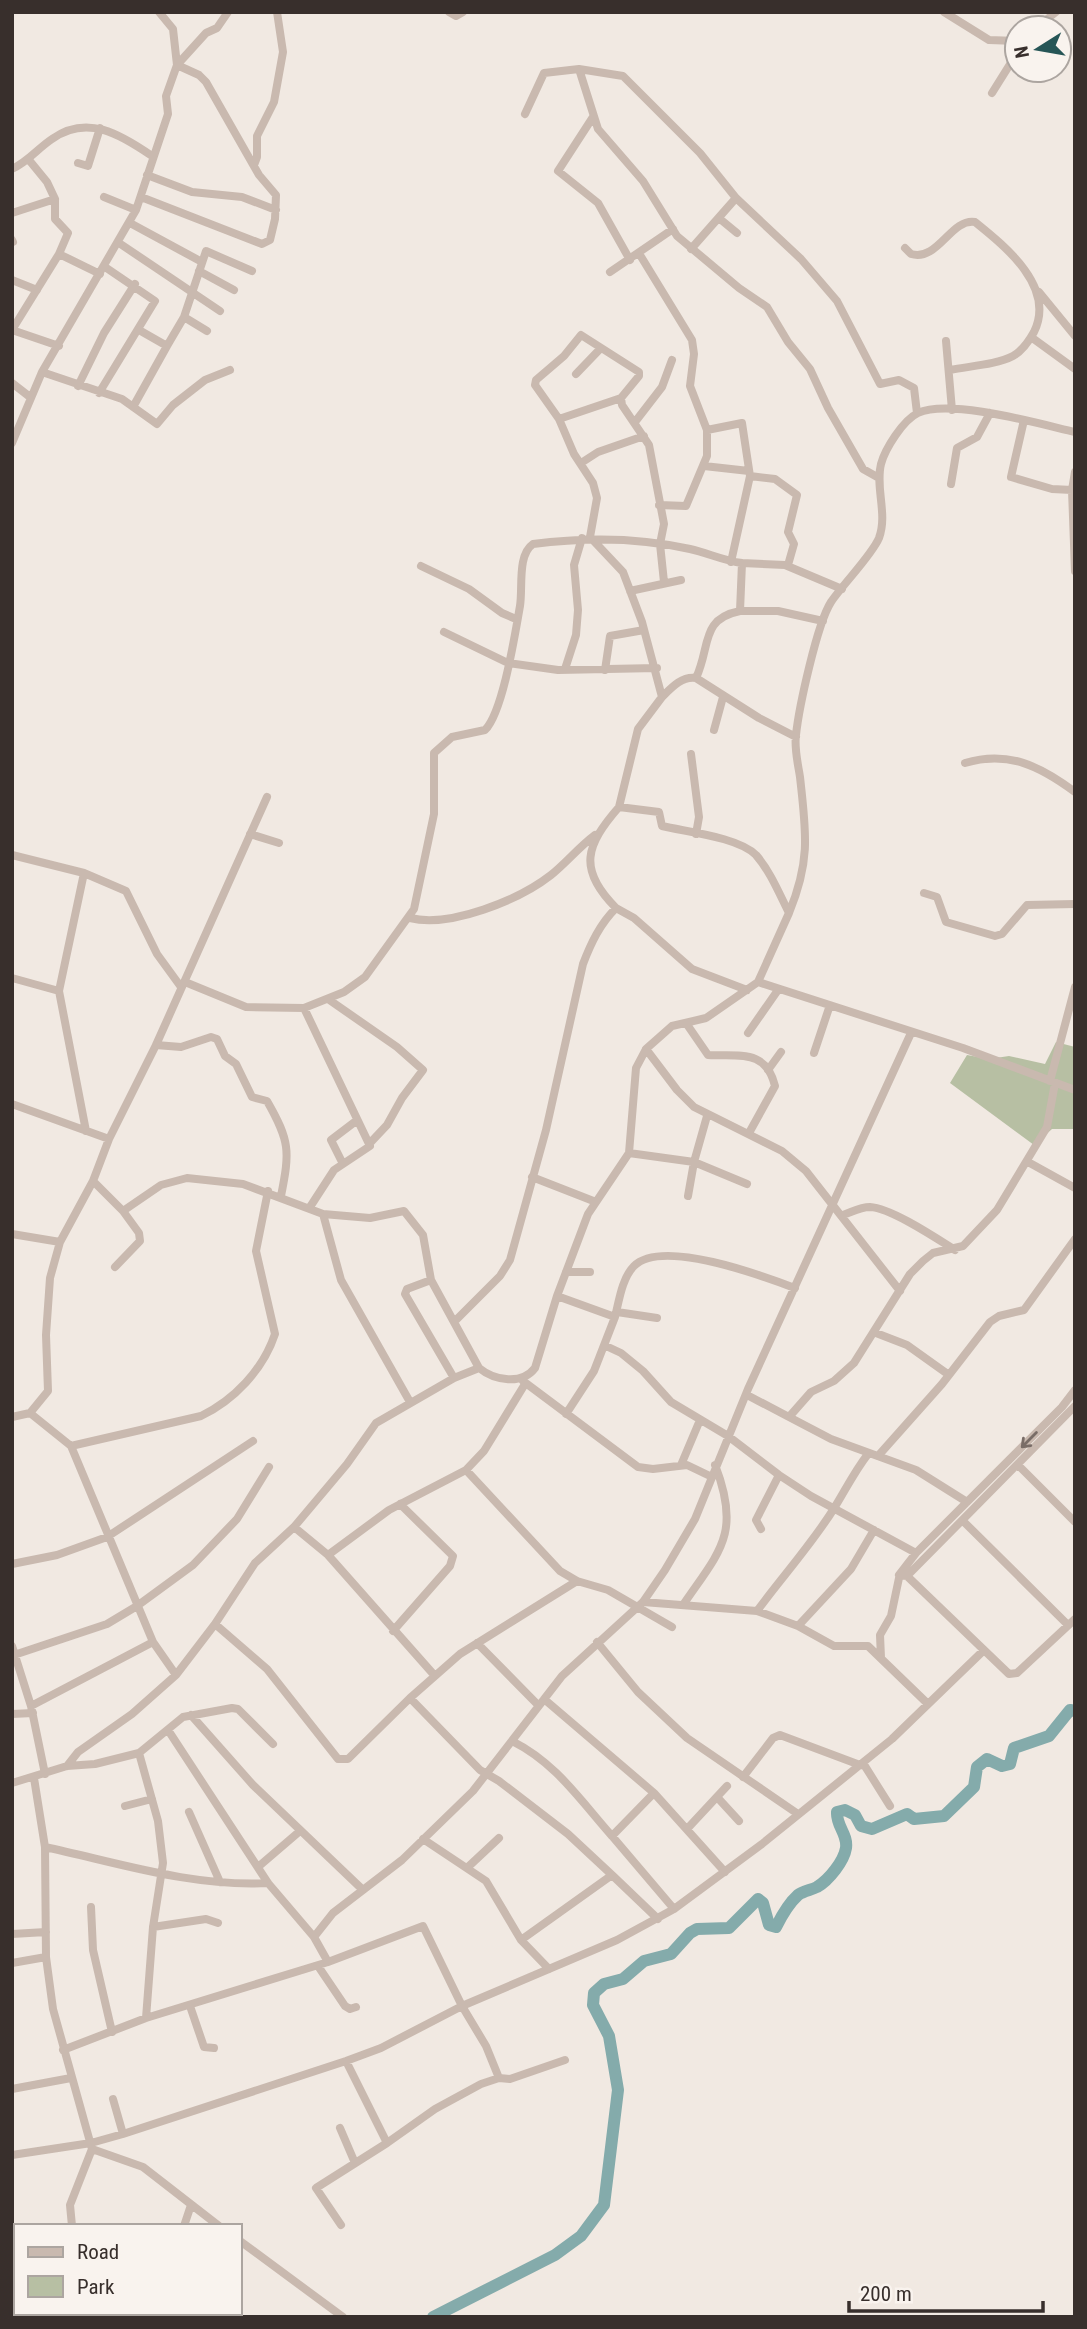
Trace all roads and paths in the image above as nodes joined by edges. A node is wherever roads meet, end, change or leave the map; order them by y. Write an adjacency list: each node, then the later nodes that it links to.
1 (159, 12): 8 (street)
2 (228, 12): 8 (street)
3 (276, 12): 18 (street)
4 (449, 12): 5 (street)
5 (463, 12)
6 (944, 12): 7 (street)
7 (1003, 40)
8 (177, 65): 15 (street); 18 (street)
9 (579, 69): 12 (street); 13 (street); 23 (street)
10 (1003, 75): 11 (street)
11 (992, 93)
12 (525, 114)
13 (593, 117): 30 (street); 37 (street)
14 (100, 128): 15 (street); 16 (street); 17 (street)
15 (152, 156): 20 (street)
16 (29, 160): 19 (street); 24 (street)
17 (78, 163)
18 (254, 165): 26 (street)
19 (12, 169)
20 (147, 175): 22 (street); 26 (street)
21 (104, 197): 25 (street)
22 (141, 197): 25 (street); 26 (street)
23 (736, 198): 28 (street); 74 (street)
24 (55, 199): 27 (street); 35 (street)
25 (136, 210): 29 (street)
26 (276, 210)
27 (12, 213)
28 (720, 219): 31 (street); 34 (street)
29 (130, 223): 32 (street); 38 (street)
30 (673, 229): 34 (street); 36 (street)
31 (737, 233)
32 (119, 243): 39 (street); 48 (street)
33 (905, 248): 45 (street)
34 (691, 249): 87 (street)
35 (59, 254): 39 (street); 46 (street)
36 (640, 255): 37 (street); 79 (street)
37 (630, 260): 42 (street)
38 (202, 262): 40 (street); 41 (street)
39 (103, 270): 44 (street); 58 (street)
40 (199, 271): 47 (street); 48 (street)
41 (252, 271)
42 (610, 272)
43 (12, 280): 46 (street)
44 (135, 284): 53 (street); 68 (street)
45 (1036, 289): 55 (street); 56 (street)
46 (37, 290): 51 (street)
47 (234, 290)
48 (192, 292): 49 (street); 50 (street)
49 (220, 310)
50 (184, 317): 54 (street); 59 (street)
51 (15, 318): 52 (street)
52 (12, 330): 58 (street)
53 (139, 330): 59 (street); 69 (street)
54 (207, 331)
55 (1075, 336)
56 (1031, 337): 62 (street); 64 (street)
57 (946, 341): 64 (street)
58 (59, 345): 65 (street)
59 (167, 346): 72 (street)
60 (600, 349): 66 (street); 71 (street); 76 (street)
61 (672, 360): 78 (street)
62 (1075, 369)
63 (230, 370): 72 (street)
64 (950, 370): 73 (street)
65 (42, 372): 68 (street); 70 (street)
66 (576, 374)
67 (12, 383): 70 (street)
68 (78, 386): 69 (street)
69 (99, 393): 72 (street)
70 (30, 397): 82 (street)
71 (621, 398): 76 (street); 78 (street)
72 (133, 407)
73 (952, 410): 74 (street); 75 (street)
74 (918, 413): 87 (street)
75 (990, 413): 77 (street); 88 (street)
76 (559, 419): 83 (street)
77 (1024, 421): 80 (street); 89 (street)
78 (635, 422): 81 (street)
79 (707, 430): 84 (street); 86 (street)
80 (1075, 432)
81 (644, 436): 83 (street); 90 (street)
82 (12, 443)
83 (581, 463): 91 (street)
84 (704, 466): 86 (street); 90 (street)
85 (1075, 471): 89 (street)
86 (750, 474): 94 (street); 96 (street)
87 (879, 478): 101 (street)
88 (951, 484)
89 (1072, 491): 92 (street)
90 (659, 505): 93 (street)
91 (586, 537): 93 (street); 102 (street); 104 (street); 110 (street)
92 (1074, 542): 98 (street)
93 (660, 544): 94 (street); 100 (street)
94 (731, 562): 95 (street)
95 (742, 563): 96 (street); 103 (street)
96 (788, 565): 101 (street)
97 (421, 566): 104 (street)
98 (1075, 571)
99 (681, 580): 100 (street)
100 (664, 582): 102 (street)
101 (842, 589): 105 (street)
102 (630, 591): 106 (street)
103 (740, 611): 105 (street); 112 (street)
104 (516, 619): 108 (street)
105 (823, 621): 116 (street)
106 (644, 630): 109 (street); 111 (street)
107 (444, 632): 108 (street)
108 (508, 663): 110 (street); 132 (street)
109 (657, 668): 111 (street); 113 (street)
110 (565, 669): 111 (street)
111 (605, 670)
112 (696, 678): 113 (street); 114 (street)
113 (662, 696): 121 (street)
114 (723, 697): 115 (street); 116 (street)
115 (714, 730)
116 (796, 737): 131 (street)
117 (691, 754): 124 (street)
118 (965, 763): 119 (street)
119 (1075, 792)
120 (267, 797): 123 (street)
121 (619, 807): 122 (street); 124 (street)
122 (597, 833): 130 (street); 132 (street)
123 (250, 834): 125 (street); 135 (street)
124 (696, 834): 131 (street)
125 (279, 843)
126 (12, 855): 127 (street)
127 (84, 873): 135 (street); 139 (street)
128 (924, 893): 129 (street)
129 (1075, 904)
130 (616, 908): 137 (street); 164 (street)
131 (789, 913): 134 (street)
132 (410, 918): 140 (street)
133 (12, 978): 139 (street)
134 (758, 982): 137 (street); 138 (street)
135 (183, 984): 142 (street); 146 (street)
136 (1075, 987): 151 (street)
137 (747, 990): 143 (street)
138 (778, 990): 141 (street); 144 (street)
139 (59, 991): 156 (street)
140 (328, 999): 142 (street); 159 (street)
141 (830, 1005): 145 (street); 149 (street)
142 (304, 1008): 155 (street)
143 (686, 1023): 147 (street); 150 (street)
144 (748, 1034)
145 (911, 1034): 151 (street); 172 (street)
146 (156, 1045): 158 (street); 169 (street)
147 (646, 1049): 154 (street); 160 (street)
148 (780, 1052): 150 (street)
149 (814, 1053)
150 (768, 1070): 157 (street)
151 (1053, 1082): 152 (street); 163 (street)
152 (1075, 1090)
153 (12, 1104): 156 (street)
154 (707, 1116): 157 (street); 162 (street)
155 (356, 1121): 159 (street); 161 (street)
156 (86, 1131): 158 (street)
157 (749, 1133): 172 (street)
158 (109, 1139): 165 (street)
159 (370, 1143): 161 (street)
160 (629, 1153): 162 (street); 171 (street)
161 (342, 1162): 173 (street)
162 (694, 1162): 166 (street); 170 (street)
163 (1028, 1162): 167 (street); 180 (street)
164 (532, 1177): 171 (street); 190 (street)
165 (93, 1181): 174 (street); 179 (street)
166 (747, 1184)
167 (1075, 1188)
168 (268, 1191): 169 (street); 174 (street); 210 (street)
169 (281, 1196): 173 (street)
170 (688, 1196)
171 (596, 1202): 182 (street)
172 (834, 1204): 176 (street); 185 (street)
173 (310, 1207): 175 (street)
174 (123, 1212): 181 (street)
175 (323, 1214): 184 (street); 199 (street)
176 (843, 1215): 180 (street); 186 (street)
177 (12, 1234): 179 (street)
178 (1075, 1239): 194 (street)
179 (60, 1241): 201 (street)
180 (955, 1250): 186 (street)
181 (115, 1267)
182 (566, 1272): 183 (street); 187 (street)
183 (590, 1272)
184 (431, 1280): 190 (street); 195 (street)
185 (795, 1289): 188 (street); 198 (street)
186 (900, 1291): 191 (street)
187 (557, 1296): 188 (street); 196 (street)
188 (616, 1314): 189 (street); 192 (street)
189 (657, 1318)
190 (455, 1321): 193 (street)
191 (876, 1333): 194 (street); 204 (street)
192 (606, 1346): 202 (street); 205 (street)
193 (479, 1368): 195 (street); 196 (street)
194 (949, 1375): 212 (street)
195 (454, 1378): 199 (street)
196 (523, 1381): 202 (street); 217 (street)
197 (1075, 1390): 206 (street)
198 (747, 1395): 204 (street); 208 (street)
199 (410, 1402): 225 (street)
200 (1073, 1411): 207 (street)
201 (30, 1413): 203 (street); 210 (street)
202 (566, 1414): 213 (street)
203 (12, 1417)
204 (789, 1417): 211 (street)
205 (700, 1420): 208 (street); 213 (street)
206 (1049, 1420): 207 (street); 220 (street, one-way to 220)
207 (1056, 1427): 215 (street)
208 (728, 1436): 214 (street); 218 (street)
209 (253, 1441): 228 (street)
210 (71, 1446): 228 (street)
211 (868, 1454): 212 (street); 222 (street)
212 (877, 1456): 220 (street)
213 (681, 1465): 219 (street)
214 (715, 1465): 219 (street); 235 (street)
215 (1019, 1466): 223 (street); 224 (street)
216 (269, 1467): 236 (street)
217 (466, 1470): 221 (street); 233 (street)
218 (779, 1475): 222 (street); 226 (street)
219 (712, 1477): 234 (street)
220 (967, 1502): 229 (street)
221 (400, 1504): 230 (street); 242 (street)
222 (834, 1508): 227 (street); 237 (street)
223 (964, 1522): 232 (street); 238 (street)
224 (1075, 1522)
225 (294, 1527): 230 (street); 239 (street)
226 (761, 1529)
227 (874, 1530): 229 (street); 240 (street)
228 (107, 1537): 231 (street); 236 (street)
229 (916, 1553): 232 (street)
230 (328, 1555): 242 (street)
231 (12, 1564)
232 (903, 1574): 247 (street); 248 (street)
233 (577, 1581): 234 (street); 245 (street)
234 (641, 1604): 235 (street); 241 (street); 244 (street)
235 (683, 1605): 237 (street)
236 (137, 1606): 243 (street); 246 (street)
237 (757, 1611): 240 (street)
238 (1071, 1622): 247 (street)
239 (215, 1623): 249 (street); 251 (street)
240 (798, 1626): 248 (street)
241 (672, 1627)
242 (393, 1630): 250 (street)
243 (153, 1642): 249 (street); 254 (street)
244 (597, 1642): 252 (street); 265 (street)
245 (477, 1643): 250 (street); 252 (street)
246 (13, 1651): 254 (street)
247 (983, 1651): 253 (street)
248 (881, 1658): 253 (street)
249 (176, 1675): 262 (street)
250 (435, 1676): 251 (street)
251 (410, 1698): 263 (street)
252 (541, 1702): 258 (street); 269 (street)
253 (928, 1704): 261 (street)
254 (32, 1710): 255 (street); 264 (street)
255 (12, 1714)
256 (191, 1715): 257 (street); 259 (street); 278 (street)
257 (168, 1730): 260 (street); 283 (street)
258 (512, 1741): 263 (street); 279 (street)
259 (273, 1744)
260 (139, 1753): 262 (street); 271 (street)
261 (861, 1764): 265 (street); 273 (street); 275 (street)
262 (67, 1766): 264 (street)
263 (486, 1773): 281 (street); 287 (street)
264 (45, 1774): 266 (street)
265 (743, 1777): 275 (street)
266 (34, 1778): 267 (street); 282 (street)
267 (12, 1783)
268 (727, 1786): 270 (street)
269 (654, 1793): 277 (street); 279 (street)
270 (717, 1797): 276 (street); 277 (street)
271 (152, 1799): 272 (street); 286 (street)
272 (125, 1805)
273 (890, 1806)
274 (189, 1812): 288 (street)
275 (798, 1814): 285 (street)
276 (739, 1821)
277 (687, 1829): 285 (street)
278 (300, 1831): 283 (street); 290 (street)
279 (612, 1836): 292 (street)
280 (499, 1838): 284 (street)
281 (423, 1839): 284 (street); 290 (street)
282 (45, 1847): 286 (street); 296 (street)
283 (258, 1867): 289 (street)
284 (468, 1867): 299 (street)
285 (725, 1872): 292 (street)
286 (162, 1874): 288 (street); 295 (street)
287 (612, 1875): 293 (street); 299 (street)
288 (220, 1882): 289 (street)
289 (268, 1883): 298 (street)
290 (363, 1890): 298 (street)
291 (91, 1907): 309 (street)
292 (674, 1909): 293 (street)
293 (657, 1919): 304 (street)
294 (218, 1923): 295 (street)
295 (153, 1927): 308 (street)
296 (46, 1932): 297 (street); 300 (street)
297 (12, 1934)
298 (314, 1937): 301 (street)
299 (522, 1940): 304 (street)
300 (46, 1956): 302 (street); 311 (street)
301 (328, 1962): 303 (street); 306 (street)
302 (12, 1963)
303 (318, 1966): 305 (street); 307 (street)
304 (549, 1969): 306 (street)
305 (190, 2006): 308 (street); 310 (street)
306 (461, 2006): 313 (street); 315 (street)
307 (356, 2007)
308 (146, 2018): 309 (street)
309 (112, 2032): 311 (street)
310 (214, 2048)
311 (63, 2050): 314 (street)
312 (565, 2060): 315 (street)
313 (346, 2061): 319 (street); 320 (street)
314 (71, 2078): 316 (street); 321 (street)
315 (499, 2078): 320 (street)
316 (12, 2089)
317 (113, 2099): 319 (street)
318 (340, 2128): 323 (street)
319 (123, 2134): 321 (street)
320 (387, 2143): 323 (street)
321 (91, 2146): 322 (street); 324 (street); 325 (street)
322 (12, 2155)
323 (355, 2163): 328 (street)
324 (191, 2205): 326 (street); 327 (street)
325 (72, 2224)
326 (185, 2224)
327 (216, 2224)
328 (341, 2225)
329 (242, 2242): 330 (street)
330 (343, 2317)

